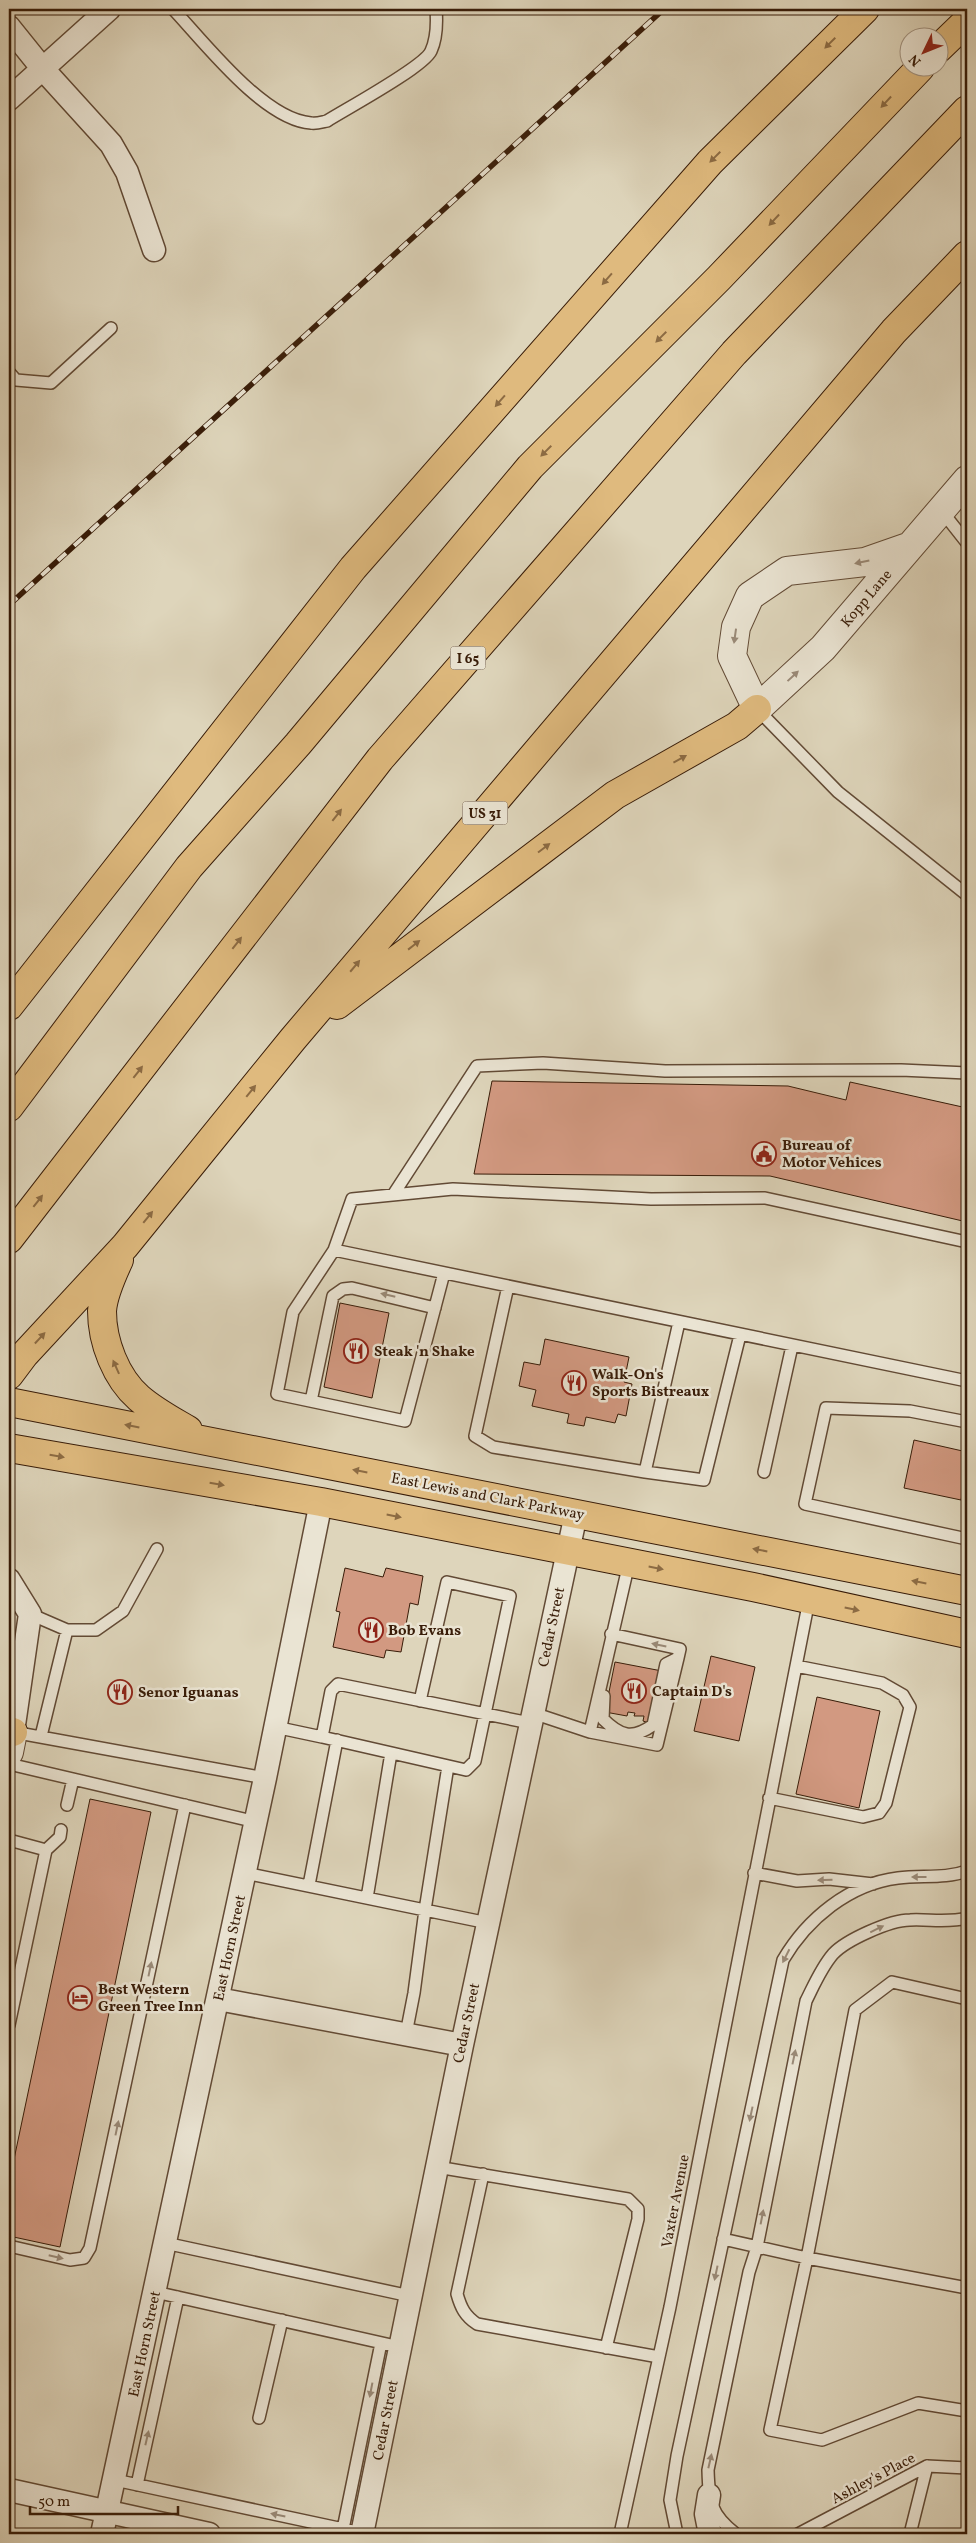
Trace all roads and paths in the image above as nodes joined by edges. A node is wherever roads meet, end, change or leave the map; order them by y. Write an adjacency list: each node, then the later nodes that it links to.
1 (109, 9): 8 (street)
2 (173, 9): 3 (lane)
3 (436, 9)
4 (865, 9): 22 (main road, one-way to 22)
5 (967, 21): 7 (main road)
6 (9, 28): 8 (street)
7 (948, 39)
8 (42, 68): 10 (street); 12 (street)
9 (910, 78): 25 (main road, one-way to 25)
10 (9, 99)
11 (967, 110): 27 (main road, I 65, one-way to 11)
12 (154, 250)
13 (967, 255): 23 (main road, US 31, one-way to 13)
14 (111, 328): 15 (lane)
15 (9, 372)
16 (967, 480): 17 (street, Kopp Lane)
17 (941, 510): 18 (lane); 19 (street, Kopp Lane)
18 (967, 543)
19 (908, 547): 20 (street, Kopp Lane, one-way to 19); 20 (street, one-way to 20)
20 (757, 709): 21 (lane); 23 (main road, one-way to 20)
21 (967, 895)
22 (9, 1006)
23 (292, 1039): 29 (main road, US 31, one-way to 23)
24 (967, 1073): 26 (lane)
25 (9, 1107)
26 (394, 1195): 28 (lane); 30 (lane)
27 (9, 1239)
28 (967, 1242)
29 (125, 1246): 37 (main road, US 31, one-way to 29); 42 (main road, one-way to 29)
30 (334, 1250): 31 (lane); 39 (lane)
31 (444, 1273): 32 (lane); 33 (lane)
32 (508, 1286): 34 (lane); 44 (lane)
33 (434, 1308): 39 (lane, one-way to 39); 39 (lane)
34 (679, 1322): 35 (lane); 44 (lane)
35 (740, 1335): 36 (lane); 44 (lane)
36 (792, 1346): 38 (lane); 45 (lane)
37 (9, 1375)
38 (967, 1381)
39 (311, 1401)
40 (9, 1402): 42 (main road, East Lewis and Clark Parkway, one-way to 40)
41 (967, 1422): 48 (lane)
42 (206, 1441): 47 (main road, East Lewis and Clark Parkway, one-way to 42)
43 (9, 1448): 46 (main road, one-way to 46)
44 (645, 1472)
45 (764, 1472)
46 (321, 1502): 50 (main road, one-way to 50); 65 (street, East Horn Street)
47 (576, 1514): 50 (street, Cedar Street); 53 (main road, East Lewis and Clark Parkway, one-way to 47)
48 (967, 1539)
49 (157, 1549): 56 (lane)
50 (567, 1550): 51 (main road); 64 (street, Cedar Street)
51 (629, 1563): 54 (main road, one-way to 54); 57 (lane)
52 (9, 1580): 55 (street)
53 (967, 1591)
54 (809, 1600): 58 (main road, one-way to 58); 61 (lane, Vaxter Avenue)
55 (30, 1614): 56 (lane); 69 (street)
56 (67, 1630): 67 (lane)
57 (611, 1634): 59 (lane); 60 (lane, one-way to 57)
58 (967, 1634)
59 (606, 1654): 60 (lane); 66 (lane)
60 (678, 1658): 66 (lane)
61 (796, 1666): 76 (lane, Vaxter Avenue); 76 (lane)
62 (420, 1701): 63 (lane); 63 (lane); 68 (lane)
63 (486, 1714): 64 (lane); 73 (lane)
64 (532, 1718): 66 (lane); 91 (street, Cedar Street)
65 (275, 1727): 68 (lane); 74 (street, East Horn Street)
66 (590, 1732)
67 (41, 1736): 69 (lane); 74 (lane)
68 (322, 1737): 70 (lane)
69 (10, 1738)
70 (337, 1740): 71 (lane); 87 (lane)
71 (391, 1752): 73 (lane); 88 (lane)
72 (9, 1764): 75 (lane)
73 (448, 1766): 89 (lane)
74 (265, 1778): 79 (street, East Horn Street)
75 (73, 1779): 77 (lane); 78 (lane)
76 (769, 1798): 85 (lane, Vaxter Avenue)
77 (67, 1805)
78 (185, 1805): 79 (lane); 101 (lane, one-way to 78)
79 (256, 1822): 84 (street, East Horn Street)
80 (61, 1830): 82 (lane)
81 (9, 1840): 82 (lane)
82 (46, 1850): 94 (lane)
83 (967, 1870): 86 (lane, one-way to 86)
84 (245, 1873): 87 (lane); 92 (street, East Horn Street)
85 (754, 1873): 86 (lane, one-way to 85); 111 (lane, Vaxter Avenue)
86 (873, 1884): 99 (lane, one-way to 99)
87 (309, 1885): 88 (lane)
88 (367, 1898): 89 (lane)
89 (425, 1910): 91 (lane); 95 (lane)
90 (967, 1918): 102 (lane, one-way to 90)
91 (488, 1923): 96 (street, Cedar Street)
92 (218, 1998): 95 (street); 100 (street, East Horn Street)
93 (967, 1999): 103 (lane)
94 (9, 2025)
95 (406, 2034): 96 (street)
96 (462, 2045): 97 (street, Cedar Street)
97 (437, 2167): 98 (lane); 106 (street, Cedar Street)
98 (483, 2174): 110 (lane); 110 (lane)
99 (723, 2239): 102 (lane); 127 (lane, one-way to 127)
100 (165, 2243): 105 (street, East Horn Street); 106 (lane)
101 (9, 2246)
102 (757, 2247): 103 (lane); 121 (lane, one-way to 102)
103 (807, 2258): 104 (lane); 114 (lane)
104 (967, 2288)
105 (155, 2292): 107 (lane); 112 (street, East Horn Street)
106 (410, 2296): 109 (street, Cedar Street)
107 (178, 2297): 108 (lane); 113 (lane)
108 (282, 2320): 109 (lane); 115 (lane)
109 (390, 2345): 123 (street, Cedar Street)
110 (606, 2348): 111 (lane)
111 (659, 2357): 126 (lane, Vaxter Avenue)
112 (134, 2389): 113 (lane); 118 (street, East Horn Street)
113 (157, 2394): 119 (lane, one-way to 113)
114 (967, 2411)
115 (259, 2418)
116 (927, 2466): 117 (lane, Ashley's Place); 130 (lane, Ashley's Place); 131 (lane)
117 (967, 2468)
118 (114, 2480): 119 (lane); 122 (street, East Horn Street)
119 (137, 2485): 123 (lane, one-way to 119)
120 (9, 2490): 122 (street)
121 (709, 2495): 128 (street); 129 (lane)
122 (108, 2512): 124 (street, East Horn Street); 125 (street)
123 (356, 2532)
124 (102, 2534)
125 (209, 2534)
126 (620, 2534)
127 (677, 2534)
128 (710, 2534)
129 (736, 2534)
130 (798, 2534)
131 (910, 2534)

